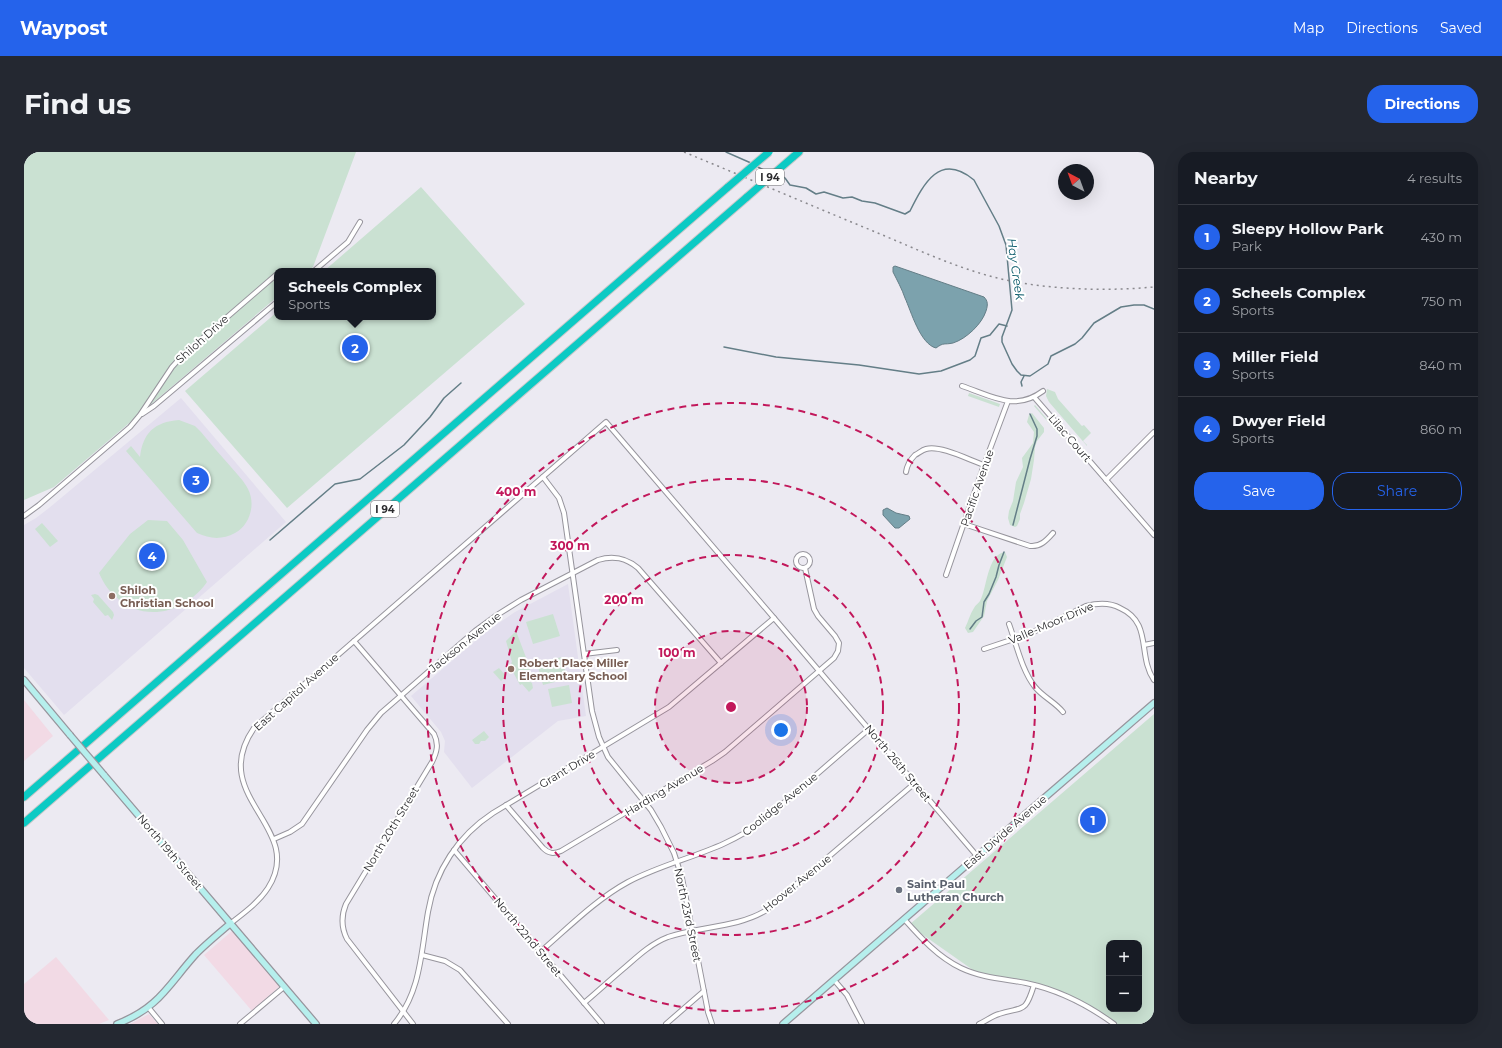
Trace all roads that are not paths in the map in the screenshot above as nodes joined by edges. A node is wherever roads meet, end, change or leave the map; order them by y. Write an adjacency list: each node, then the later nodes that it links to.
1 (769, 152): 43 (highway, I 94, bridge)
2 (799, 152): 46 (highway, I 94, bridge)
3 (360, 222): 4 (street)
4 (318, 268)
5 (274, 277): 11 (street, Shiloh Drive)
6 (274, 305): 11 (street, Shiloh Drive)
7 (962, 386): 10 (street)
8 (1043, 391): 9 (street)
9 (1034, 397): 10 (street); 16 (street, Lilac Court)
10 (1008, 401): 13 (street, Pacific Avenue)
11 (140, 415): 17 (street, Shiloh Drive)
12 (1154, 432): 16 (street)
13 (984, 465): 14 (street); 18 (street, Pacific Avenue)
14 (906, 472)
15 (543, 477): 22 (street, North 23rd Street); 24 (street, East Capitol Avenue); 27 (street, East Capitol Avenue)
16 (1106, 480): 20 (street, Lilac Court)
17 (24, 516)
18 (964, 524): 19 (street); 23 (street, Pacific Avenue)
19 (1053, 533)
20 (1154, 535)
21 (805, 568): 34 (street, Harding Avenue)
22 (573, 573): 32 (street, North 23rd Street); 33 (street, Jackson Avenue); 37 (street, Jackson Avenue)
23 (946, 574)
24 (774, 618): 33 (street, Grant Drive); 34 (street)
25 (1009, 624): 26 (street)
26 (1015, 640): 29 (street, Valle-Moor Drive); 30 (street, Valle-Moor Drive); 39 (street)
27 (354, 641): 37 (street, North 20th Street); 47 (street, East Capitol Avenue)
28 (1154, 643): 29 (street)
29 (1144, 645): 36 (street, Valle-Moor Drive)
30 (984, 649)
31 (617, 650): 32 (street)
32 (584, 654): 41 (street, North 23rd Street)
33 (721, 664): 41 (street, Grant Drive)
34 (819, 671): 40 (street, North 26th Street); 44 (street, Harding Avenue)
35 (24, 680): 52 (street, North 19th Street, bridge)
36 (1154, 680)
37 (401, 695): 47 (street, Jackson Avenue); 62 (street, North 20th Street)
38 (1154, 703): 49 (street, East Divide Avenue)
39 (1063, 712)
40 (869, 729): 42 (street, North 26th Street); 50 (street, Coolidge Avenue)
41 (603, 747): 44 (street, North 23rd Street); 45 (street, Grant Drive)
42 (915, 783): 49 (street, North 26th Street); 53 (street, Hoover Avenue)
43 (24, 797)
44 (644, 802): 45 (street, Harding Avenue); 50 (street, North 23rd Street)
45 (506, 805): 48 (street, Grant Drive)
46 (24, 823)
47 (274, 839): 52 (street, East Capitol Avenue)
48 (454, 850): 54 (street, North 22nd Street); 55 (street, Grant Drive)
49 (977, 856): 51 (street, East Divide Avenue)
50 (677, 862): 53 (street, North 23rd Street); 54 (street, Coolidge Avenue)
51 (904, 919): 56 (street, East Divide Avenue); 57 (street)
52 (231, 923): 58 (street, North 19th Street); 61 (street, East Capitol Avenue)
53 (693, 931): 59 (street, North 23rd Street); 60 (street, Hoover Avenue)
54 (540, 952): 60 (street, North 22nd Street)
55 (422, 955): 62 (street, Grant Drive); 69 (street)
56 (834, 980): 73 (street, East Divide Avenue); 74 (street)
57 (1034, 985): 75 (street); 76 (street)
58 (284, 986): 65 (street); 66 (street, North 19th Street)
59 (704, 991): 71 (street); 72 (street, North 23rd Street)
60 (584, 1003): 70 (street, North 22nd Street)
61 (148, 1007): 63 (street, East Capitol Avenue); 64 (street)
62 (403, 1012): 67 (street, Grant Drive); 68 (street, North 20th Street)
63 (117, 1024)
64 (162, 1024)
65 (240, 1024)
66 (316, 1024)
67 (394, 1024)
68 (413, 1024)
69 (508, 1024)
70 (602, 1024)
71 (666, 1024)
72 (712, 1024)
73 (783, 1024)
74 (862, 1024)
75 (979, 1024)
76 (1114, 1024)

